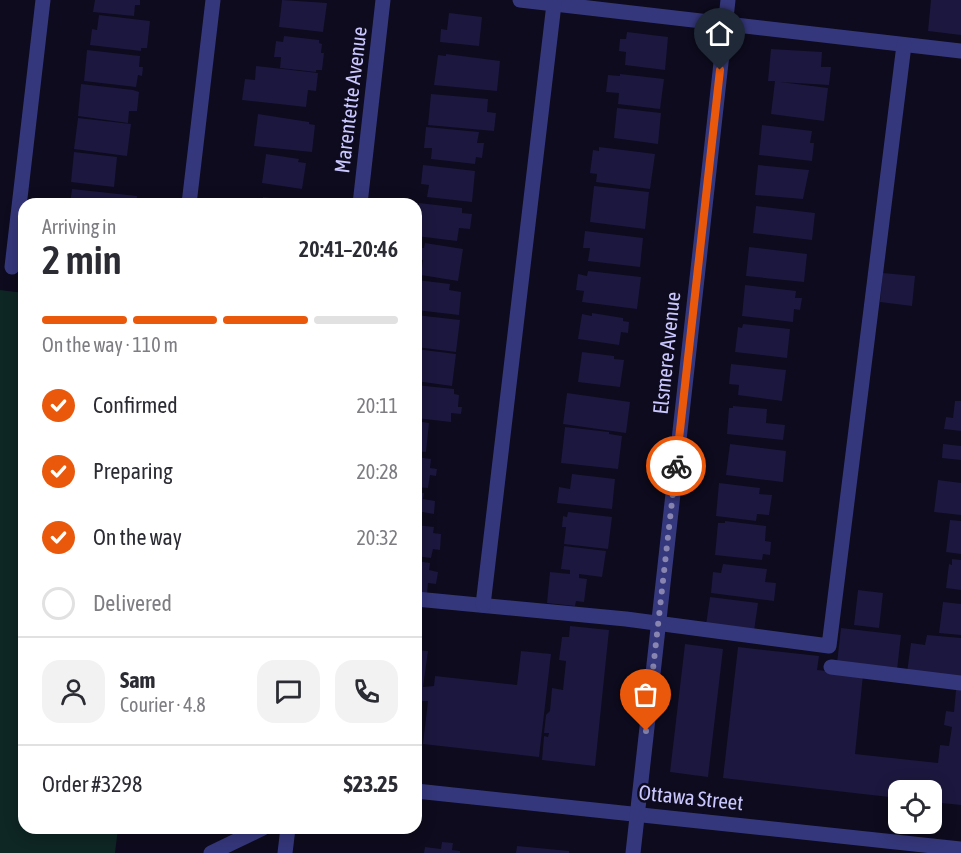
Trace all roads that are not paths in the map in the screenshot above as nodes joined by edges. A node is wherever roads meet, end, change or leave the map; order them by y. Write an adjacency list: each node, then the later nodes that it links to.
1 (43, 0): 10 (street)
2 (213, 0): 11 (street)
3 (383, 0): 12 (street, Marentette Avenue)
4 (520, 0): 6 (street)
5 (728, 0): 7 (street, Elsmere Avenue)
6 (554, 4): 7 (street); 16 (street)
7 (725, 24): 8 (street); 17 (street, Elsmere Avenue)
8 (904, 45): 9 (street); 17 (street)
9 (961, 51)
10 (20, 198)
11 (190, 198)
12 (361, 198)
13 (18, 215): 14 (street)
14 (12, 267)
15 (422, 600): 16 (street)
16 (483, 605): 17 (street)
17 (658, 624): 21 (street, Elsmere Avenue)
18 (831, 667): 19 (street)
19 (961, 684)
20 (422, 792): 21 (street, Ottawa Street)
21 (637, 814): 24 (street, Ottawa Street); 27 (street, Elsmere Avenue)
22 (251, 834): 25 (street)
23 (287, 834): 26 (street)
24 (961, 849)
25 (211, 853)
26 (285, 853)
27 (633, 853)

